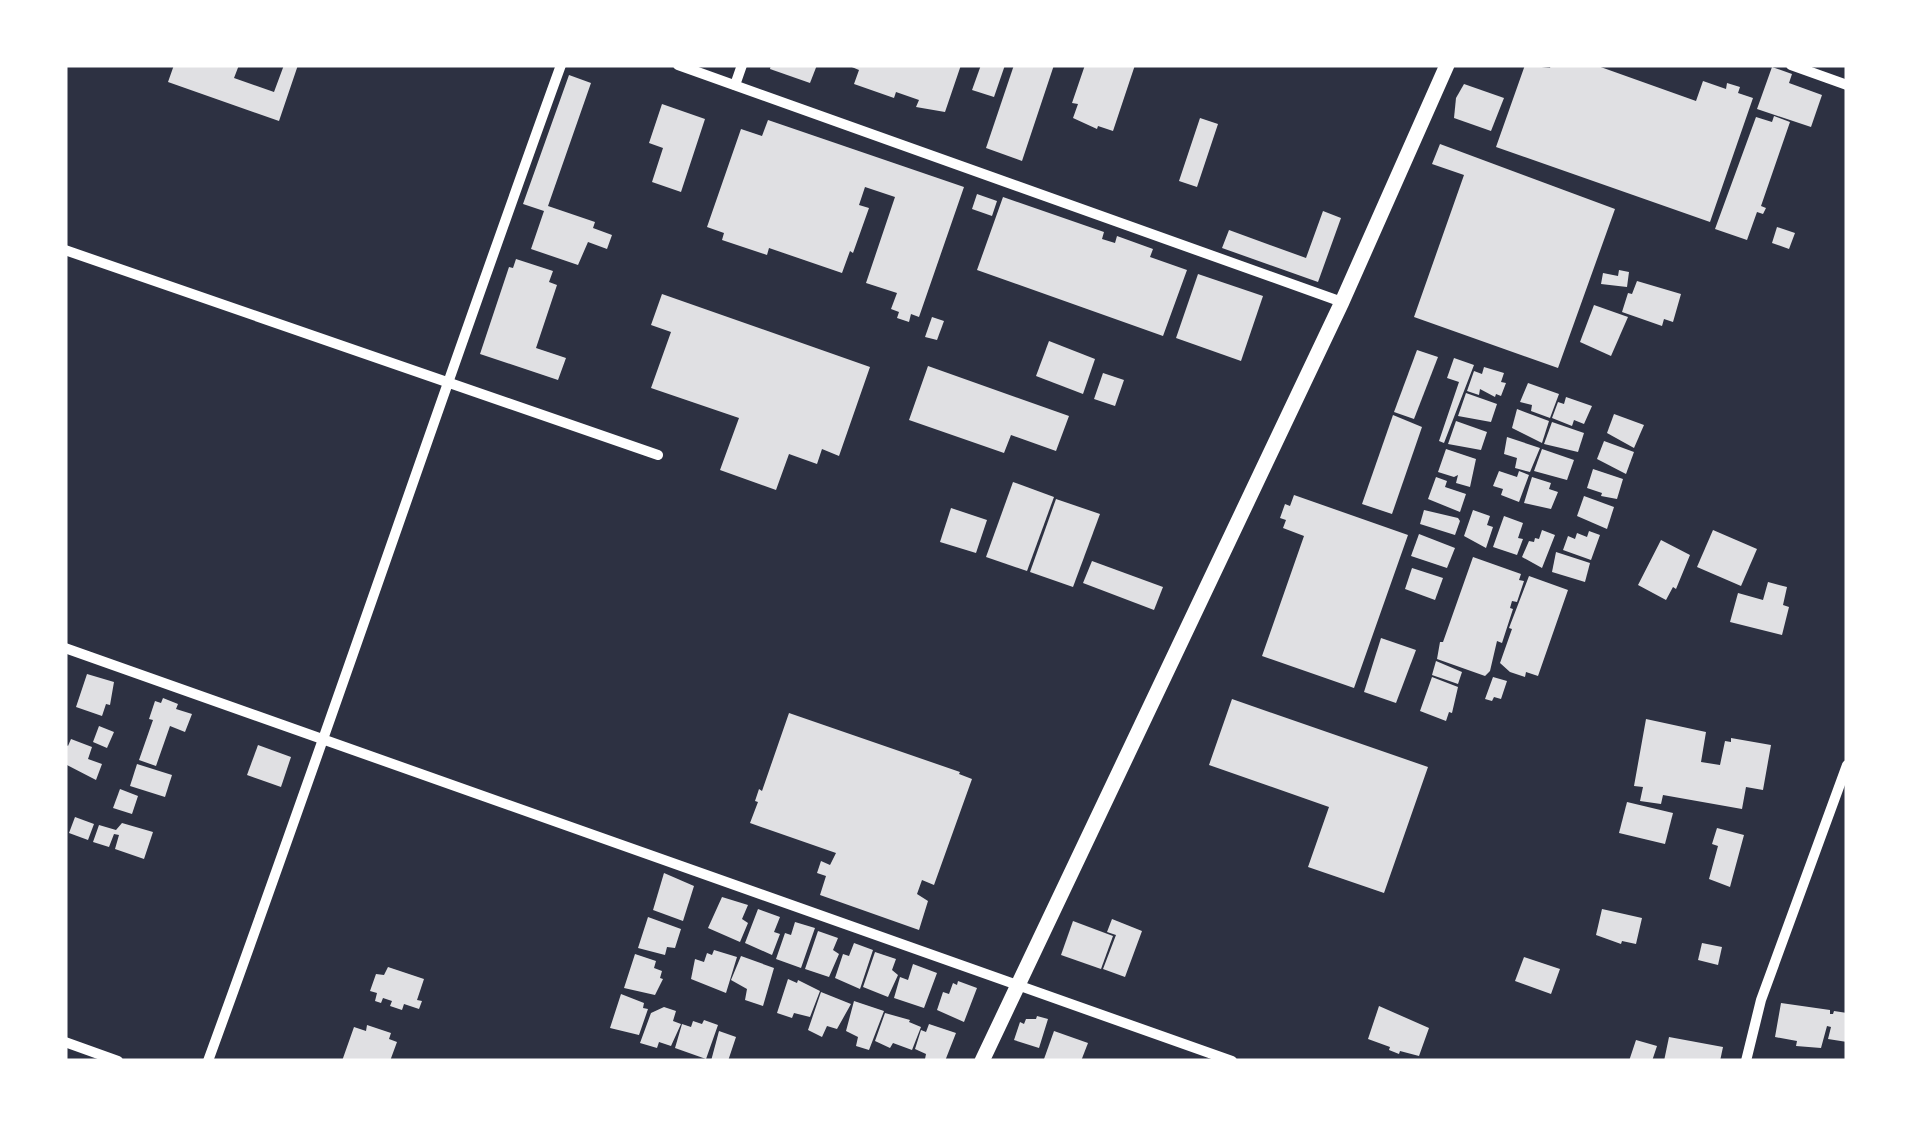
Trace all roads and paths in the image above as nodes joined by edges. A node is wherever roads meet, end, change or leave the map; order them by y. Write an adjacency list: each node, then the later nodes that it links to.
1 (561, 65): 10 (street)
2 (678, 65): 7 (street)
3 (742, 65): 7 (street)
4 (1448, 65): 9 (main road)
5 (1791, 65): 6 (street)
6 (1847, 84)
7 (735, 85): 9 (street)
8 (65, 250): 10 (street)
9 (1342, 302): 15 (main road)
10 (446, 384): 11 (street); 13 (street)
11 (658, 456)
12 (65, 648): 13 (street)
13 (325, 740): 15 (street); 18 (street)
14 (1847, 765): 21 (street)
15 (1018, 985): 19 (main road); 20 (street)
16 (65, 1042): 17 (street)
17 (118, 1061)
18 (208, 1061)
19 (982, 1061)
20 (1232, 1061)
21 (1746, 1061)

